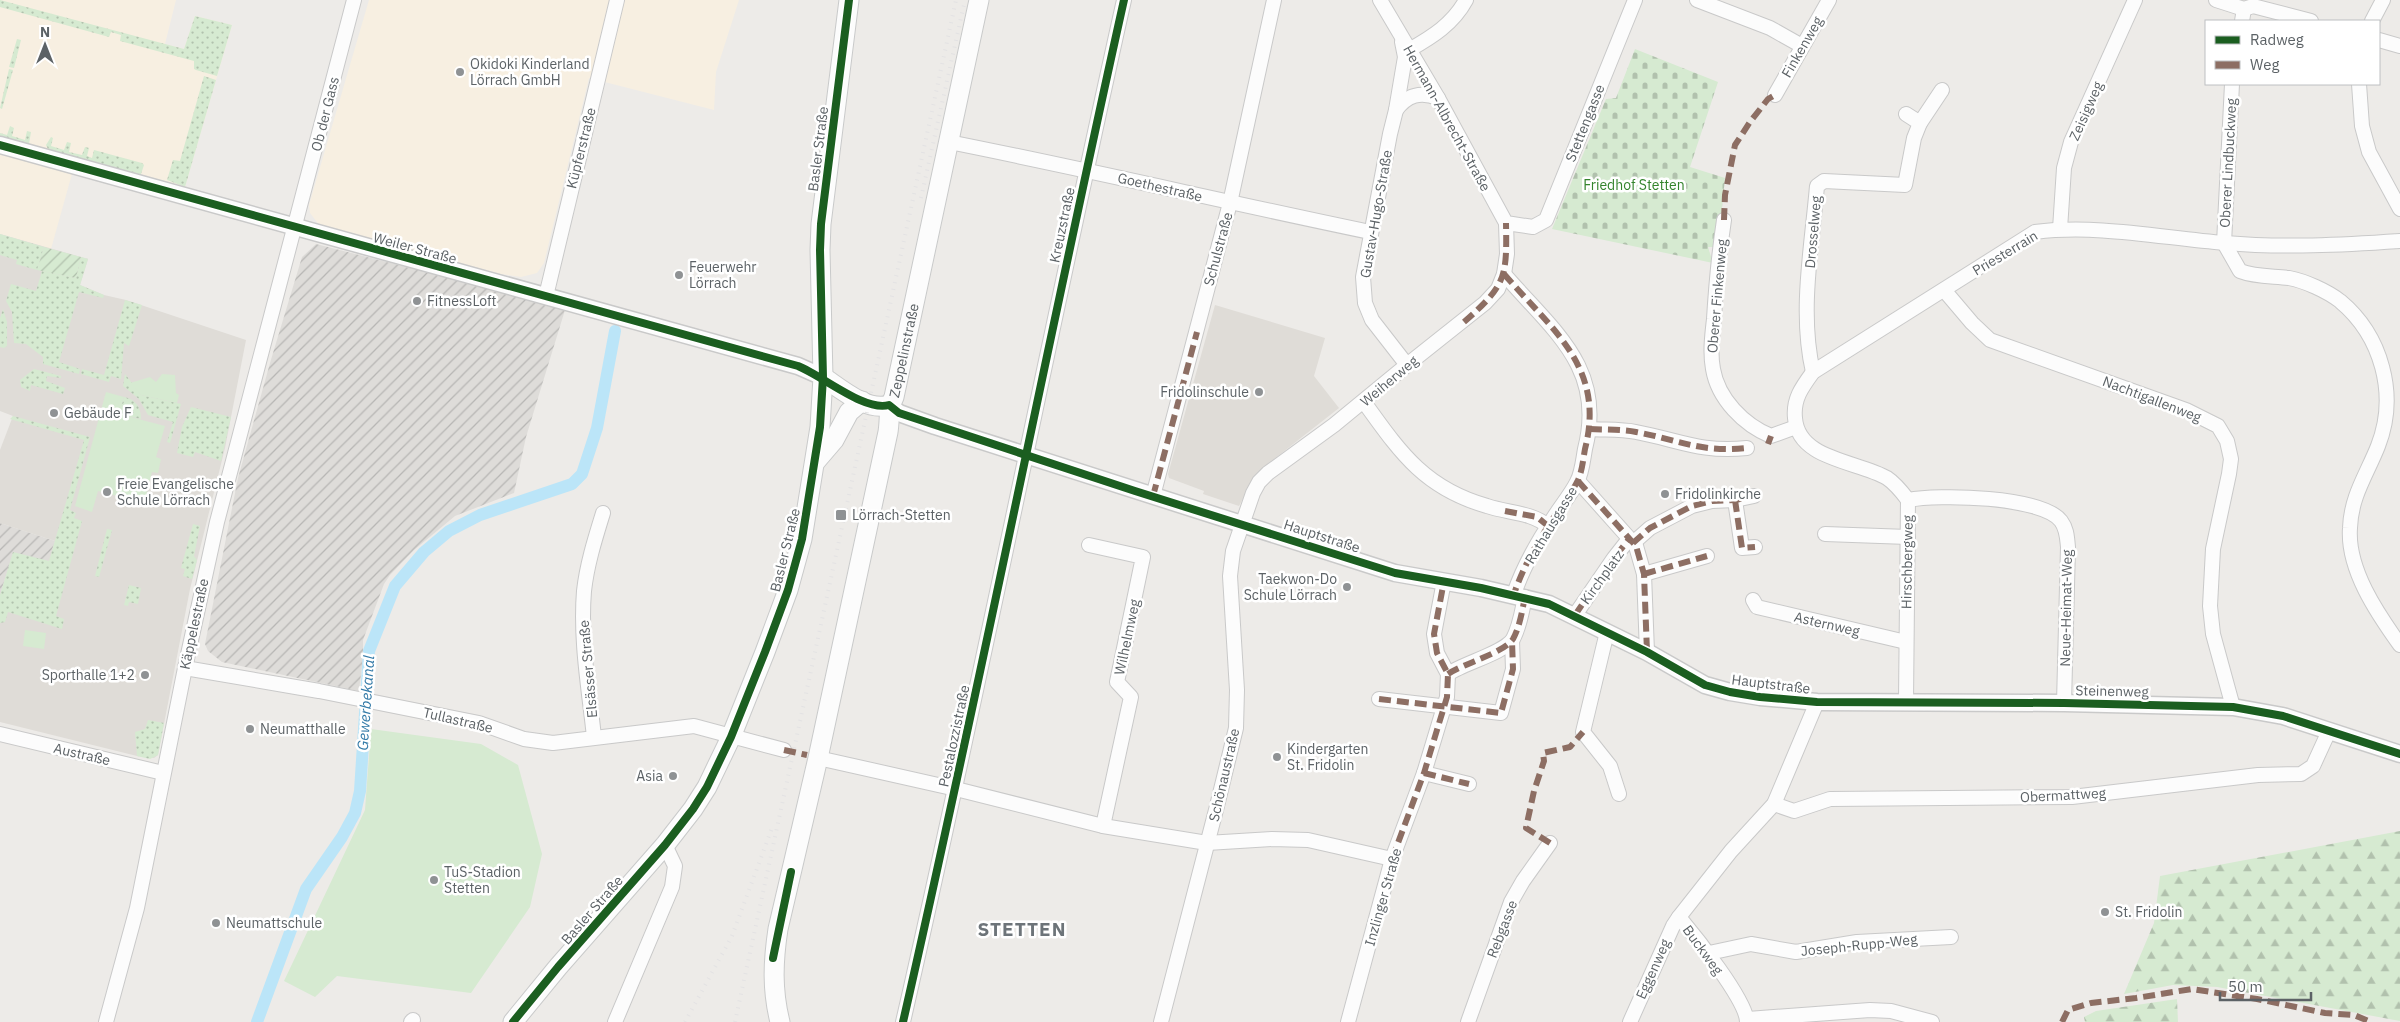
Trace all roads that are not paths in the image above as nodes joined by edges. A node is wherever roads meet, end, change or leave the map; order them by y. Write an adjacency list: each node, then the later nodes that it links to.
1 (354, 0): 38 (street, Ob der Gass)
2 (617, 0): 45 (street, Küpferstraße)
3 (849, 0): 48 (main road, Basler Straße)
4 (979, 0): 31 (main road, Zeppelinstraße)
5 (1124, 0): 33 (street, Kreuzstraße)
6 (1274, 0): 34 (street, Schulstraße)
7 (1380, 0): 18 (street, Hermann-Albrecht-Straße)
8 (1466, 0): 22 (street)
9 (1635, 0): 37 (street, Stettengasse)
10 (1697, 0): 20 (street)
11 (1829, 0): 20 (street, Finkenweg)
12 (2135, 0): 39 (street, Zeisigweg)
13 (2216, 0): 15 (street)
14 (2383, 0): 17 (street)
15 (2243, 15): 16 (street)
16 (2307, 20)
17 (2373, 20)
18 (1401, 36): 22 (street, Hermann-Albrecht-Straße); 28 (street, Gustav-Hugo-Straße)
19 (2380, 40): 21 (street)
20 (1802, 46): 26 (street, Finkenweg)
21 (2400, 46)
22 (1409, 50): 27 (street, Hermann-Albrecht-Straße)
23 (2232, 85): 42 (street, Oberer Lindbuckweg)
24 (2359, 85): 35 (street)
25 (1942, 90): 30 (street, Drosselweg)
26 (1775, 95)
27 (1438, 98): 28 (street); 37 (street, Hermann-Albrecht-Straße)
28 (1396, 110): 40 (street, Gustav-Hugo-Straße)
29 (1906, 114): 30 (street)
30 (1920, 123): 47 (street, Drosselweg)
31 (949, 142): 33 (street, Goethestraße); 51 (main road, Zeppelinstraße)
32 (0, 145): 38 (street, Weiler Straße)
33 (1086, 169): 34 (street, Goethestraße); 55 (street, Kreuzstraße)
34 (1230, 203): 40 (street, Goethestraße); 58 (street, Schulstraße)
35 (2400, 209)
36 (1724, 220): 52 (street, Oberer Finkenweg)
37 (1506, 223): 43 (street, Weiherweg)
38 (296, 229): 45 (street, Weiler Straße); 81 (street, Käppelestraße)
39 (2060, 229): 42 (street, Priesterrain); 44 (street, Priesterrain)
40 (1370, 232): 46 (street, Gustav-Hugo-Straße)
41 (2400, 241): 42 (street, Priesterrain)
42 (2224, 243): 79 (street)
43 (1504, 274): 46 (street, Weiherweg); 53 (street, Rathausgasse)
44 (1944, 290): 47 (street, Priesterrain); 88 (street, Nachtigallenweg)
45 (546, 296): 48 (street, Weiler Straße)
46 (1407, 365): 50 (street, Weiherweg)
47 (1813, 372): 52 (street, Priesterrain)
48 (823, 377): 49 (main road, Hauptstraße); 56 (main road, Basler Straße)
49 (862, 401): 51 (main road, Hauptstraße); 56 (main road)
50 (1364, 402): 63 (street, Weiherweg); 64 (street)
51 (889, 405): 55 (street, Hauptstraße); 95 (main road, Zeppelinstraße)
52 (1796, 427): 61 (street, Hirschbergweg)
53 (1590, 429): 54 (street); 57 (street, Rathausgasse)
54 (1747, 448)
55 (1027, 455): 58 (street, Hauptstraße); 99 (street, Pestalozzistraße)
56 (816, 462): 91 (main road, Basler Straße)
57 (1578, 481): 64 (street, Rathausgasse); 67 (street)
58 (1153, 496): 63 (street, Hauptstraße)
59 (1754, 496): 60 (street, Kirchplatz)
60 (1735, 500): 67 (street, Kirchplatz); 69 (street)
61 (1908, 500): 66 (street, Hirschbergweg); 86 (street, Neue-Heimat-Weg)
62 (603, 513): 92 (street, Elsässer Straße)
63 (1242, 524): 72 (street, Hauptstraße); 103 (street, Schönaustraße)
64 (1548, 526): 73 (street, Rathausgasse)
65 (1825, 534): 66 (street)
66 (1908, 537): 78 (street, Hirschbergweg)
67 (1631, 541): 71 (street); 75 (street, Kirchplatz)
68 (1089, 545): 102 (street, Wilhelmweg)
69 (1755, 547)
70 (1707, 556): 71 (street)
71 (1644, 574): 80 (street)
72 (1444, 581): 73 (street, Hauptstraße); 82 (street)
73 (1519, 596): 75 (street, Hauptstraße); 77 (street)
74 (1753, 600): 78 (street, Asternweg)
75 (1575, 615): 76 (street, Hauptstraße)
76 (1607, 632): 80 (street, Hauptstraße); 100 (street)
77 (1512, 640): 82 (street); 87 (street)
78 (1906, 642): 84 (street, Hirschbergweg)
79 (2400, 645)
80 (1647, 652): 85 (street, Hauptstraße)
81 (185, 668): 92 (street, Tullastraße); 96 (street, Käppelestraße)
82 (1448, 674): 87 (street, Inzlinger Straße)
83 (1380, 699): 87 (street)
84 (1906, 701): 85 (street, Steinenweg); 86 (street, Steinenweg)
85 (1818, 702): 101 (street, Buckweg)
86 (2064, 703): 88 (street, Steinenweg)
87 (1444, 707): 97 (street, Inzlinger Straße)
88 (2233, 707): 89 (street, Steinenweg)
89 (2329, 732): 94 (street, Steinenweg); 101 (street, Obermattweg)
90 (0, 734): 96 (street, Austraße)
91 (731, 736): 92 (street, Tullastraße); 93 (street, Tullastraße); 105 (main road, Basler Straße)
92 (594, 737)
93 (784, 750)
94 (2400, 754)
95 (818, 758): 99 (street); 114 (main road, Zeppelinstraße)
96 (163, 773): 111 (street, Käppelestraße)
97 (1424, 773): 98 (street); 106 (street, Inzlinger Straße)
98 (1469, 784)
99 (956, 789): 102 (street); 115 (street, Pestalozzistraße)
100 (1619, 794)
101 (1774, 804): 107 (street, Buckweg)
102 (1103, 826): 103 (street)
103 (1207, 843): 106 (street); 116 (street, Schönaustraße)
104 (1550, 843): 118 (street, Rebgasse)
105 (665, 845): 112 (main road, Basler Straße); 113 (street)
106 (1392, 859): 117 (street, Inzlinger Straße)
107 (1679, 917): 109 (street, Buckweg); 119 (street, Eggenweg)
108 (1951, 937): 109 (street, Joseph-Rupp-Weg)
109 (1709, 953): 110 (street, Buckweg)
110 (1748, 1020): 120 (street, Buckweg)
111 (106, 1022)
112 (513, 1022)
113 (615, 1022)
114 (780, 1022)
115 (903, 1022)
116 (1160, 1022)
117 (1348, 1022)
118 (1468, 1022)
119 (1630, 1022)
120 (1930, 1022)

